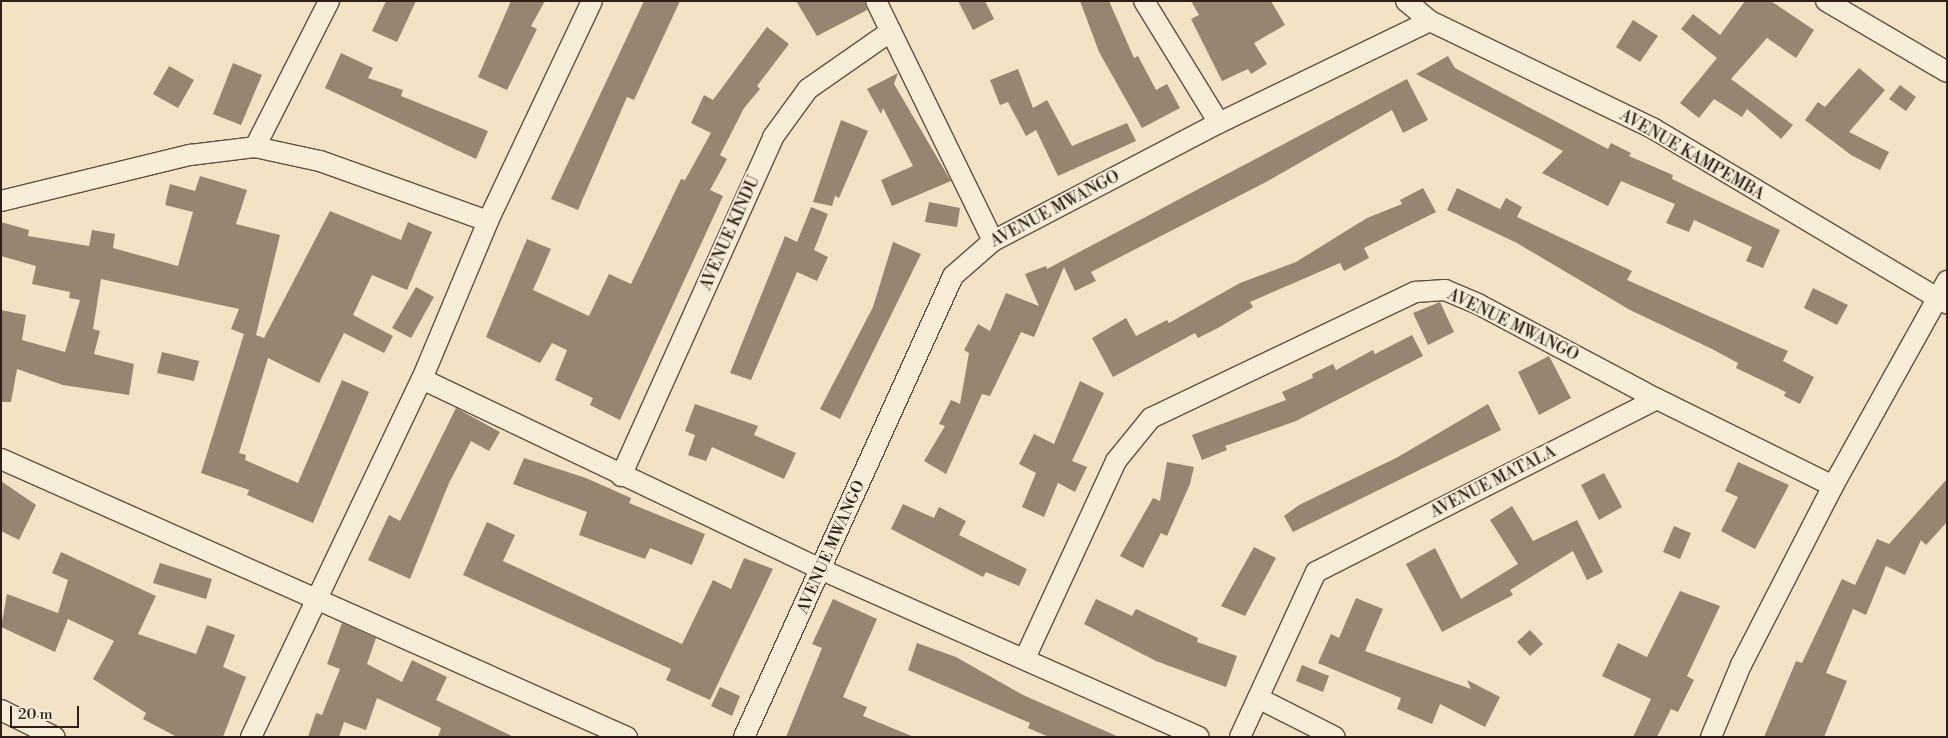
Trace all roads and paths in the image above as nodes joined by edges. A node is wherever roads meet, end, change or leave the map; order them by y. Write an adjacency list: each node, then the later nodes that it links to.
1 (329, 1): 11 (street)
2 (592, 1): 13 (street)
3 (876, 1): 8 (street)
4 (1144, 1): 10 (street)
5 (1406, 1): 7 (street, AVENUE KAMPEMBA)
6 (1826, 1): 9 (street)
7 (1430, 21): 10 (street, AVENUE MWANGO); 16 (street, AVENUE KAMPEMBA)
8 (891, 31): 14 (street); 20 (street, AVENUE KINDU)
9 (1947, 72)
10 (1219, 122): 14 (street, AVENUE MWANGO)
11 (255, 147): 12 (street); 13 (street)
12 (1, 201)
13 (488, 221): 17 (street)
14 (992, 241): 22 (street, AVENUE MWANGO)
15 (1947, 281): 16 (street)
16 (1941, 302): 21 (street)
17 (422, 379): 20 (street); 23 (street)
18 (1657, 399): 21 (street); 24 (street, AVENUE MWANGO); 25 (street, AVENUE MATALA)
19 (1, 459): 23 (street)
20 (621, 476): 22 (street)
21 (1833, 486): 34 (street)
22 (822, 570): 24 (street); 30 (street, AVENUE MWANGO)
23 (320, 598): 28 (street); 29 (street)
24 (1025, 658): 31 (street)
25 (1258, 698): 32 (street, AVENUE MATALA); 33 (street)
26 (1, 710): 27 (street)
27 (55, 737)
28 (251, 737)
29 (627, 737)
30 (744, 737)
31 (1198, 737)
32 (1240, 737)
33 (1335, 737)
34 (1711, 737)

